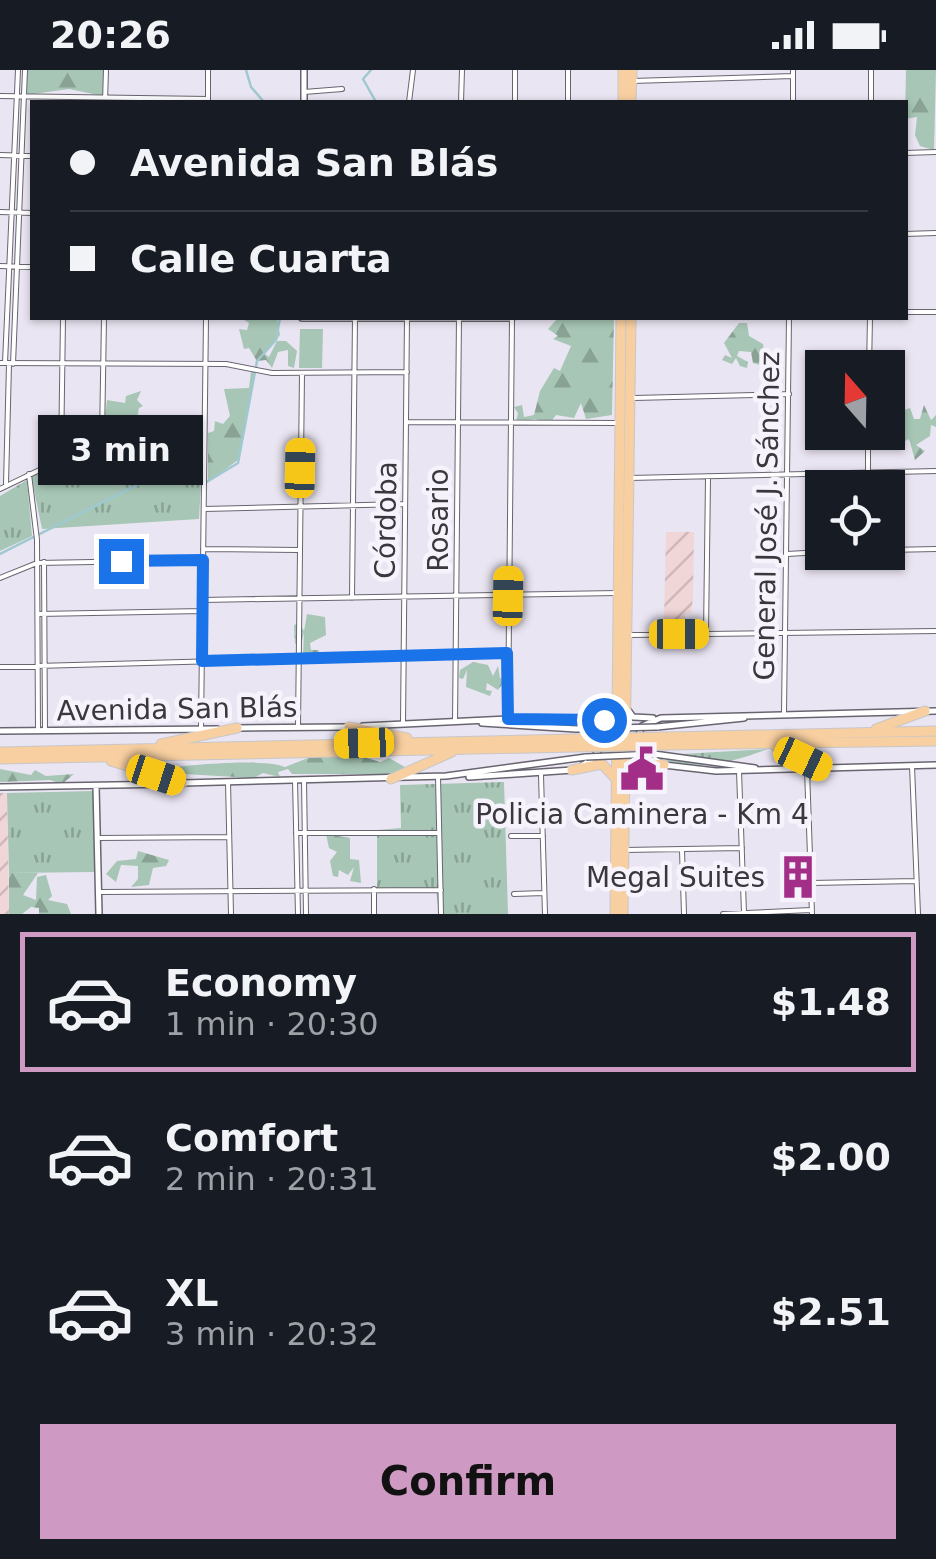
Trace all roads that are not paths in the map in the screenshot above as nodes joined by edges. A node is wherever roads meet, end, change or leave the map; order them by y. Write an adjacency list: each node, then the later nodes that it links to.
1 (21, 70): 16 (street)
2 (106, 70): 17 (street)
3 (208, 70): 18 (street)
4 (304, 70): 14 (street)
5 (414, 70): 20 (street)
6 (462, 70): 21 (street)
7 (516, 70): 22 (street)
8 (568, 70): 23 (street)
9 (623, 70): 24 (highway)
10 (872, 70): 27 (street)
11 (793, 73): 12 (street); 26 (street)
12 (632, 75): 25 (highway)
13 (342, 89): 14 (street)
14 (304, 92): 19 (street)
15 (0, 96): 16 (street)
16 (20, 96): 17 (street); 31 (street); 32 (street)
17 (106, 100)
18 (208, 100)
19 (304, 100)
20 (409, 100)
21 (461, 100)
22 (515, 100)
23 (568, 100)
24 (623, 100)
25 (631, 100)
26 (792, 100)
27 (870, 100)
28 (936, 152): 29 (street)
29 (908, 153)
30 (0, 155): 31 (street)
31 (14, 155): 32 (street); 35 (street)
32 (22, 155): 33 (street); 36 (street)
33 (30, 156)
34 (0, 212): 35 (street)
35 (12, 212): 36 (street); 41 (street)
36 (21, 213): 37 (street); 42 (street)
37 (30, 213)
38 (936, 233): 39 (street)
39 (908, 234)
40 (0, 266): 41 (street)
41 (9, 266): 42 (street); 58 (street)
42 (18, 266): 43 (street); 58 (street)
43 (30, 267)
44 (908, 312): 45 (street)
45 (936, 312)
46 (63, 320): 59 (street)
47 (104, 320): 61 (street)
48 (206, 320): 60 (street)
49 (355, 320): 64 (street)
50 (406, 320): 62 (street, Córdoba)
51 (460, 320): 72 (street, Rosario)
52 (512, 320): 70 (street)
53 (621, 320): 71 (highway)
54 (631, 320): 66 (highway)
55 (790, 320): 65 (street, General José J. Sánchez)
56 (870, 320): 57 (street)
57 (869, 350)
58 (7, 363): 59 (street); 67 (street)
59 (62, 365): 61 (street); 75 (street)
60 (206, 365): 61 (street); 63 (street); 74 (street)
61 (104, 366): 73 (street)
62 (407, 372): 64 (street); 69 (street, Córdoba)
63 (302, 373): 64 (street); 86 (street)
64 (355, 373): 85 (street)
65 (789, 394): 66 (street); 79 (street, General José J. Sánchez)
66 (629, 398): 81 (highway)
67 (8, 412): 68 (street); 83 (street)
68 (0, 415)
69 (407, 422): 72 (street); 84 (street, Córdoba)
70 (512, 423): 71 (street); 72 (street); 98 (street)
71 (620, 423): 97 (highway)
72 (459, 424): 100 (street, Rosario)
73 (102, 440): 74 (street); 75 (street)
74 (205, 443): 87 (street)
75 (61, 458): 78 (street)
76 (905, 471): 77 (street)
77 (936, 471)
78 (29, 474): 83 (street); 95 (street)
79 (788, 474): 80 (street); 82 (street); 93 (street, General José J. Sánchez)
80 (805, 474)
81 (628, 478): 82 (street); 108 (highway)
82 (708, 478): 107 (street)
83 (3, 488)
84 (406, 504): 85 (street); 99 (street, Córdoba)
85 (353, 505): 86 (street); 101 (street)
86 (299, 506): 87 (street); 90 (street)
87 (204, 508): 88 (street)
88 (203, 549): 90 (street); 94 (street)
89 (936, 549): 91 (street)
90 (299, 550): 102 (street)
91 (905, 550)
92 (805, 553): 93 (street)
93 (787, 554): 109 (street, General José J. Sánchez)
94 (203, 560): 95 (street); 103 (street)
95 (40, 563): 96 (street); 105 (street)
96 (0, 578)
97 (618, 594): 98 (street); 117 (highway)
98 (508, 596): 100 (street); 110 (street)
99 (405, 597): 100 (street); 101 (street); 112 (street, Córdoba)
100 (458, 597): 111 (street, Rosario)
101 (352, 598): 102 (street)
102 (298, 599): 103 (street); 113 (street)
103 (202, 600): 104 (street)
104 (202, 611): 105 (street); 114 (street)
105 (42, 614): 115 (street)
106 (936, 630): 109 (street)
107 (706, 634): 108 (street); 109 (street)
108 (626, 635): 117 (highway)
109 (785, 635): 119 (street, General José J. Sánchez)
110 (507, 653): 111 (street); 122 (street)
111 (456, 654): 112 (street); 124 (street, Rosario)
112 (404, 655): 113 (street); 126 (street, Córdoba)
113 (297, 660): 114 (street); 127 (street)
114 (202, 661): 115 (street); 130 (street)
115 (42, 664): 116 (street); 132 (street)
116 (0, 667)
117 (621, 698): 121 (street); 123 (street, Avenida San Blás); 159 (highway)
118 (930, 711): 119 (street); 134 (highway)
119 (784, 715): 120 (street)
120 (752, 716): 121 (street); 135 (street, Avenida San Blás, bridge)
121 (661, 718): 145 (street)
122 (508, 719): 123 (street, Avenida San Blás); 125 (street, Avenida San Blás)
123 (577, 720): 150 (street)
124 (455, 722): 125 (street, Avenida San Blás); 126 (street, Avenida San Blás)
125 (474, 722): 135 (street, Avenida San Blás)
126 (403, 724): 128 (street, Avenida San Blás)
127 (298, 727): 128 (street, Avenida San Blás); 129 (street, Avenida San Blás)
128 (349, 727): 136 (highway)
129 (237, 728): 130 (street, Avenida San Blás); 140 (highway)
130 (201, 729): 132 (street, Avenida San Blás)
131 (0, 731): 132 (street, Avenida San Blás)
132 (42, 731)
133 (936, 731): 134 (highway)
134 (869, 732): 137 (highway)
135 (575, 738): 136 (highway); 137 (highway, bridge); 141 (highway)
136 (425, 741): 140 (highway)
137 (668, 741): 139 (highway)
138 (936, 741): 139 (highway)
139 (769, 744): 144 (highway)
140 (138, 749): 142 (highway)
141 (457, 750): 143 (highway); 155 (highway)
142 (0, 756): 143 (highway)
143 (104, 758): 160 (highway)
144 (805, 764): 148 (street); 149 (highway); 174 (street)
145 (664, 765): 151 (street); 159 (highway)
146 (936, 765): 147 (street)
147 (912, 766): 149 (street); 173 (street)
148 (758, 768): 151 (street); 153 (street, bridge)
149 (824, 769)
150 (572, 770): 152 (street); 159 (highway)
151 (739, 772): 170 (street)
152 (542, 774): 153 (street); 168 (street)
153 (446, 776): 154 (street)
154 (438, 777): 155 (street); 164 (street)
155 (391, 779): 157 (street)
156 (295, 780): 157 (street); 158 (street); 163 (street)
157 (304, 780): 165 (street)
158 (228, 782): 160 (street); 166 (street)
159 (621, 782): 171 (highway); 193 (highway)
160 (182, 784): 161 (street)
161 (96, 786): 162 (street); 169 (street)
162 (0, 787)
163 (296, 832): 165 (street); 178 (street)
164 (439, 833): 165 (street); 179 (street)
165 (304, 834): 175 (street)
166 (230, 836): 169 (street); 177 (street)
167 (511, 836): 168 (street)
168 (544, 836): 181 (street)
169 (98, 838): 180 (street)
170 (742, 848): 172 (street); 184 (street)
171 (624, 850): 172 (street); 194 (highway)
172 (682, 850): 195 (street)
173 (917, 881): 174 (street); 197 (street)
174 (810, 883): 183 (street)
175 (305, 889): 176 (street); 178 (street); 189 (street)
176 (374, 889): 179 (street); 190 (street)
177 (230, 890): 178 (street); 180 (street); 187 (street)
178 (298, 890): 188 (street)
179 (441, 890): 191 (street)
180 (99, 892): 186 (street)
181 (545, 893): 182 (street); 192 (street)
182 (514, 894)
183 (812, 912): 185 (street)
184 (744, 913): 185 (street); 196 (street)
185 (769, 913)
186 (99, 914)
187 (231, 914)
188 (298, 914)
189 (306, 914)
190 (374, 914)
191 (441, 914)
192 (546, 914)
193 (615, 914)
194 (623, 914)
195 (684, 914)
196 (723, 914)
197 (918, 914)

